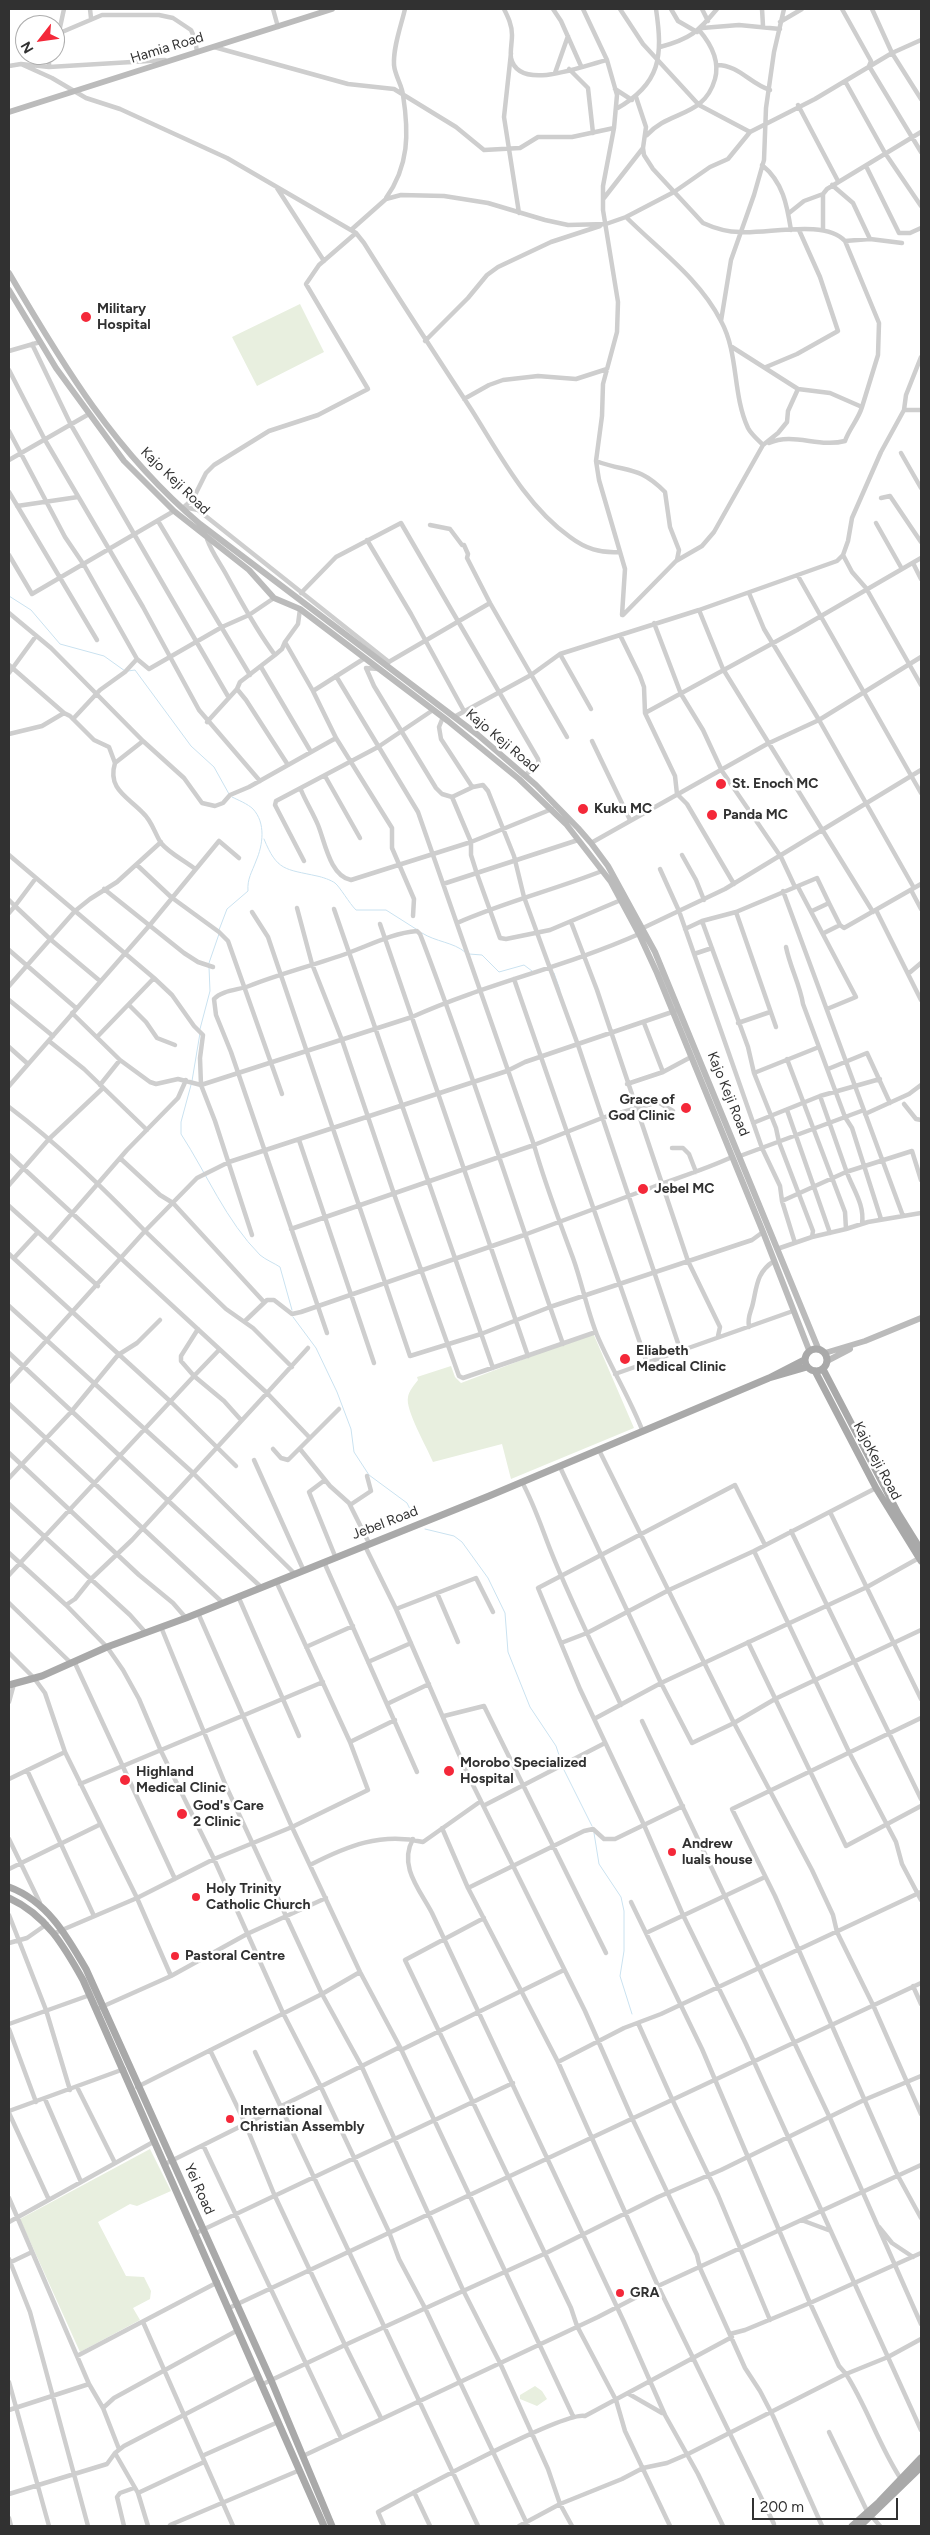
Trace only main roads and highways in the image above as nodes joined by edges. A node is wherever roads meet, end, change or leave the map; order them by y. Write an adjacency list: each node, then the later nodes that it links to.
1 (332, 9): 2 (main road, Hamia Road)
2 (9, 112)
3 (9, 273): 5 (main road, Kajo Keji Road)
4 (9, 290): 5 (main road, Kajo Keji Road)
5 (59, 365): 6 (main road, Kajo Keji Road); 6 (main road, Kajo Keji Road)
6 (533, 787): 7 (main road, Kajo Keji Road); 7 (main road, Kajo Keji Road)
7 (641, 931): 9 (main road, Kajo Keji Road); 10 (main road, Kajo Keji Road)
8 (921, 1318): 11 (main road)
9 (818, 1348): 10 (main road); 11 (main road)
10 (809, 1350): 12 (main road)
11 (826, 1357): 14 (main road)
12 (804, 1360): 13 (main road); 15 (main road, Jebel Road)
13 (807, 1367): 14 (main road); 15 (main road, Jebel Road)
14 (819, 1370): 16 (main road, KajoKeji Road); 17 (main road, KajoKeji Road)
15 (768, 1378): 18 (main road, Jebel Road)
16 (921, 1550)
17 (920, 1560)
18 (12, 1685)
19 (9, 1887): 21 (main road, Yei Road)
20 (9, 1898): 21 (main road, Yei Road)
21 (101, 2008): 22 (main road, Yei Road); 22 (main road, Yei Road)
22 (136, 2087): 25 (main road, Yei Road); 26 (main road, Yei Road)
23 (921, 2458): 27 (main road)
24 (921, 2467): 28 (main road)
25 (324, 2526)
26 (332, 2526)
27 (852, 2526)
28 (860, 2526)

